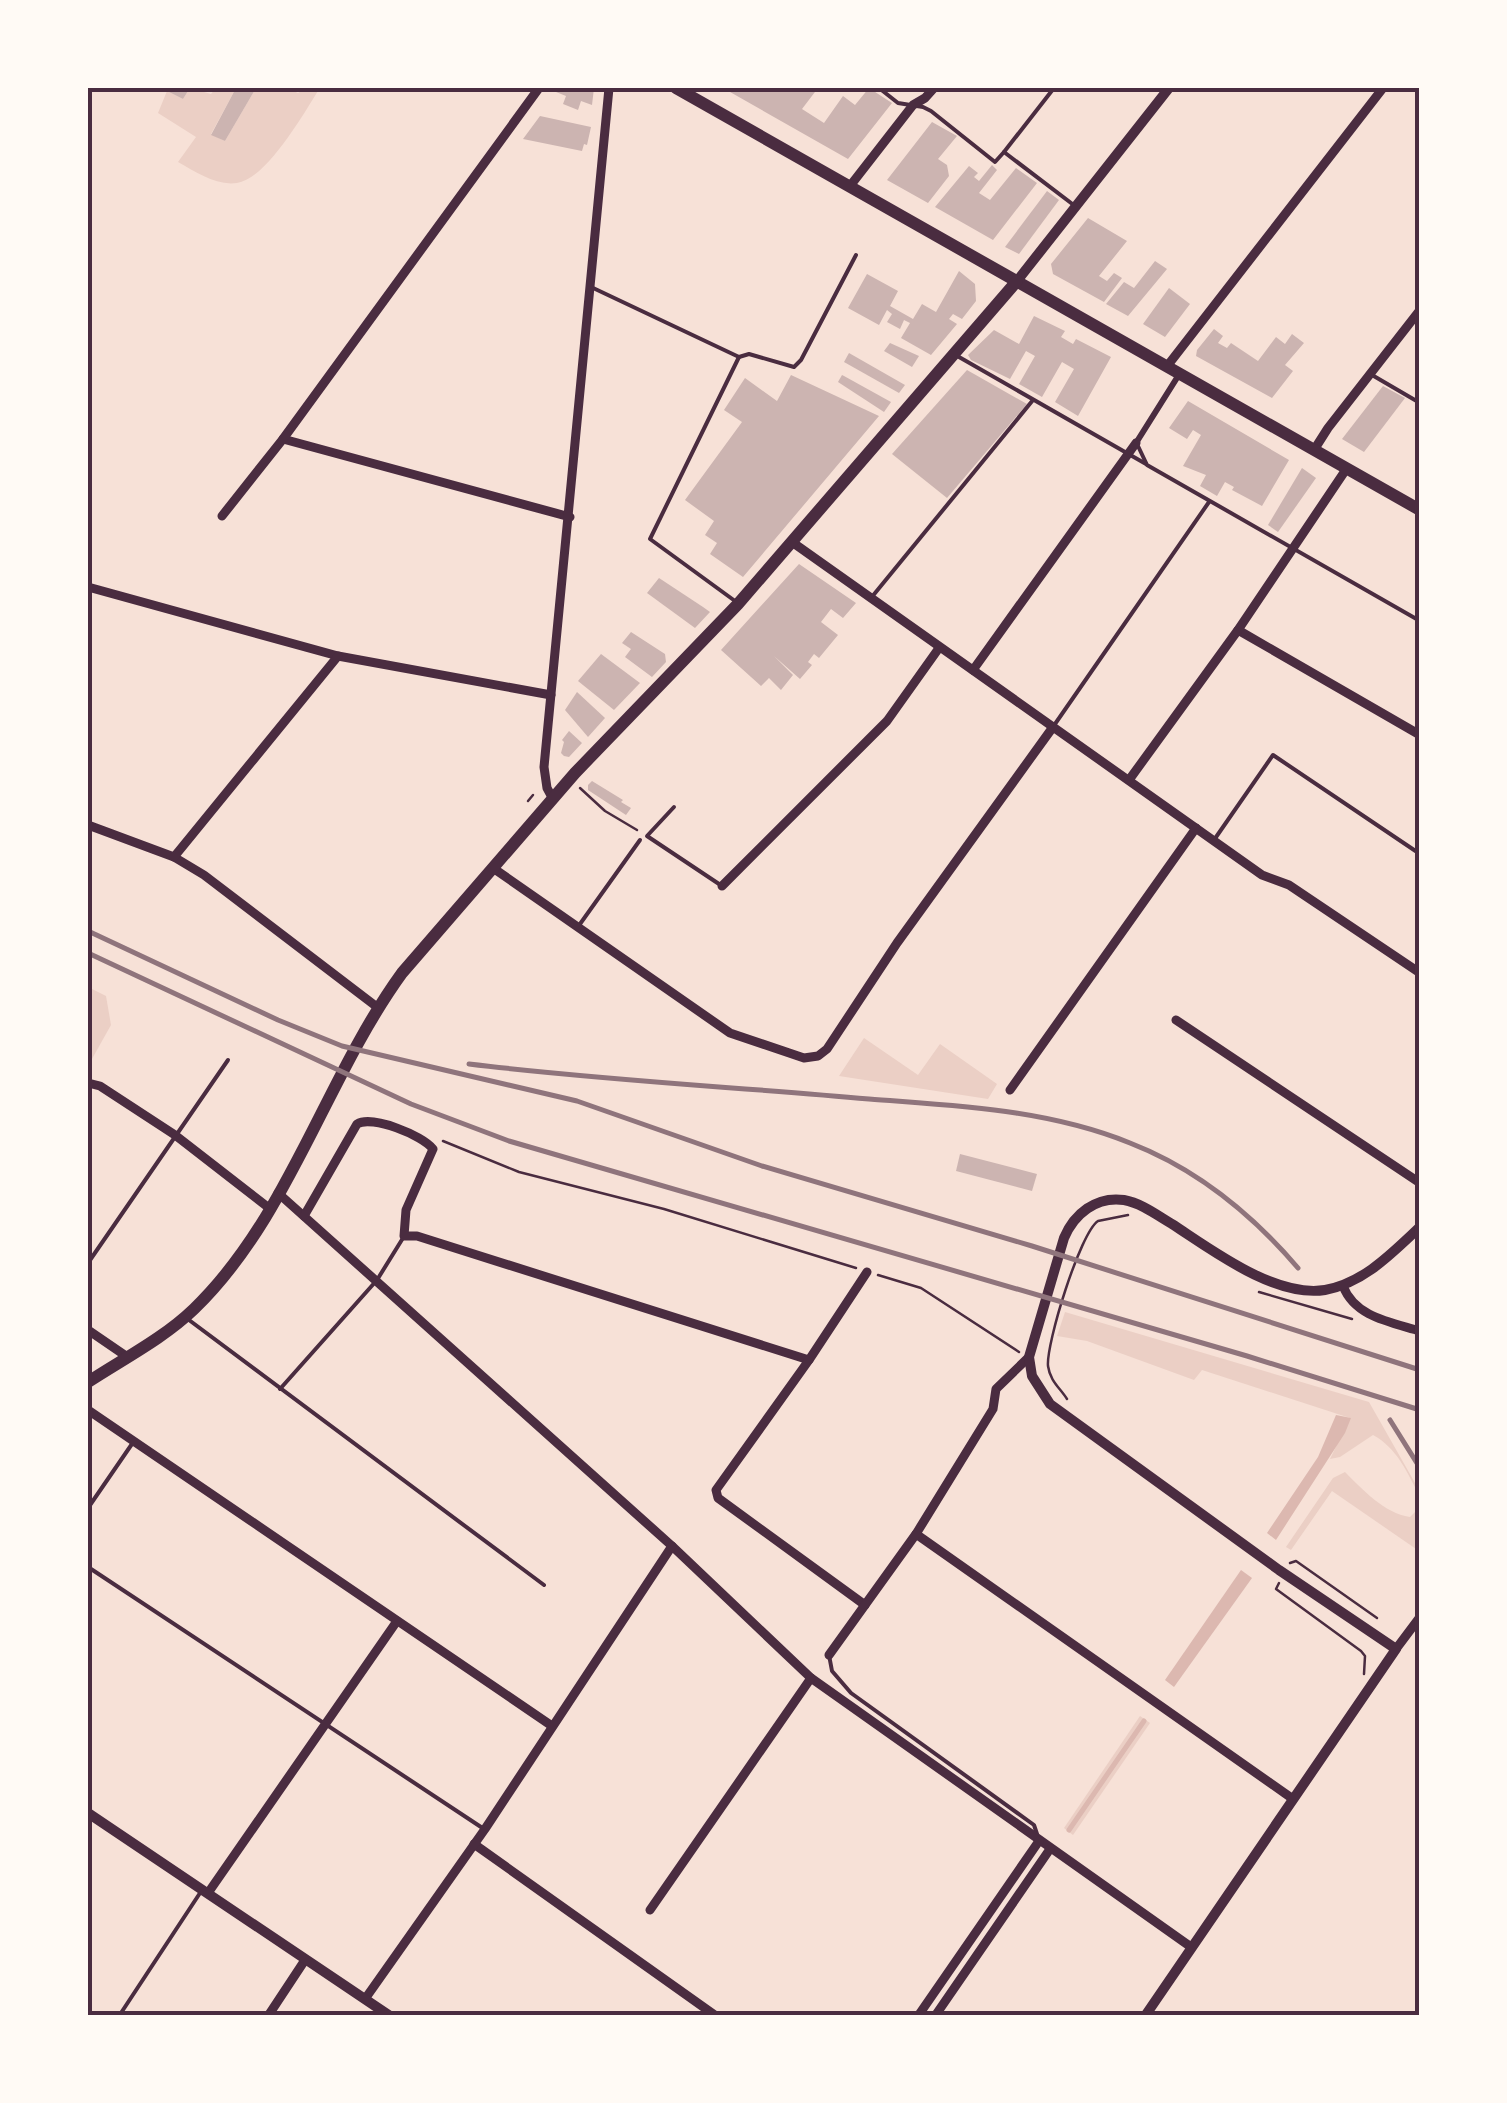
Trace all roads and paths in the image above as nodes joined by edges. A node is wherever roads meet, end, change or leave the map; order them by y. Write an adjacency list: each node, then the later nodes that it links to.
1 (539, 88): 23 (street)
2 (609, 88): 15 (street)
3 (677, 88): 11 (main road)
4 (878, 88): 9 (lane)
5 (934, 88): 9 (street)
6 (1054, 88): 10 (lane)
7 (1169, 88): 12 (street)
8 (1383, 88): 19 (street)
9 (913, 106): 10 (lane); 11 (street)
10 (1004, 152): 12 (lane)
11 (850, 186): 14 (main road)
12 (1075, 206): 14 (street)
13 (856, 256): 18 (lane)
14 (1018, 281): 17 (main road); 19 (main road)
15 (591, 288): 18 (lane); 32 (street)
16 (1420, 310): 20 (street)
17 (955, 354): 21 (lane); 33 (main road)
18 (739, 357): 37 (lane)
19 (1174, 368): 24 (street); 25 (main road)
20 (1370, 374): 22 (lane); 25 (street)
21 (1033, 400): 26 (lane); 36 (lane)
22 (1420, 403)
23 (283, 439): 31 (street); 32 (street)
24 (1136, 443): 26 (street); 27 (lane)
25 (1314, 450): 28 (main road)
26 (1126, 453): 27 (lane); 42 (street)
27 (1148, 465): 29 (lane)
28 (1346, 468): 30 (main road); 34 (street)
29 (1208, 502): 34 (lane); 44 (lane)
30 (1420, 510)
31 (222, 516)
32 (570, 517): 43 (street)
33 (792, 542): 36 (street); 37 (main road)
34 (1294, 549): 38 (lane); 39 (street)
35 (88, 587): 41 (street)
36 (871, 598): 40 (street)
37 (738, 604): 49 (main road)
38 (1420, 621)
39 (1238, 630): 45 (street); 46 (street)
40 (940, 648): 42 (street); 60 (street)
41 (338, 656): 43 (street); 58 (street)
42 (973, 670): 44 (street)
43 (551, 695): 49 (street)
44 (1053, 727): 46 (street); 61 (street)
45 (1420, 735)
46 (1129, 780): 53 (street)
47 (580, 788): 54 (path)
48 (532, 795): 50 (path)
49 (552, 799): 59 (main road)
50 (528, 801)
51 (674, 807): 54 (lane)
52 (88, 825): 58 (street)
53 (1196, 828): 56 (street); 67 (street)
54 (646, 836): 60 (lane)
55 (640, 840): 61 (lane)
56 (1214, 840): 57 (lane); 62 (street)
57 (1420, 854)
58 (174, 857): 63 (street)
59 (493, 868): 61 (street); 63 (main road)
60 (722, 886)
61 (578, 928)
62 (1420, 973)
63 (377, 1007): 71 (main road)
64 (1176, 1020): 70 (street)
65 (228, 1060): 68 (lane)
66 (88, 1083): 68 (street)
67 (1010, 1090)
68 (175, 1135): 72 (street); 77 (lane)
69 (425, 1141): 73 (street); 76 (street); 78 (path)
70 (1420, 1183)
71 (278, 1193): 72 (main road); 73 (street)
72 (269, 1208): 82 (main road)
73 (304, 1216): 79 (street)
74 (1132, 1216): 92 (path)
75 (1420, 1227): 80 (street)
76 (404, 1236): 79 (lane); 89 (street)
77 (88, 1262)
78 (868, 1272): 86 (path); 89 (street)
79 (377, 1280): 91 (lane); 97 (street)
80 (1343, 1286): 85 (street); 88 (street)
81 (1313, 1309): 83 (path)
82 (184, 1318): 87 (main road); 91 (lane)
83 (1350, 1319)
84 (88, 1330): 87 (street)
85 (1420, 1331)
86 (1008, 1346)
87 (126, 1356): 90 (main road)
88 (1029, 1358): 96 (street); 108 (street)
89 (809, 1360): 102 (street)
90 (88, 1382)
91 (280, 1390): 100 (lane)
92 (1067, 1398)
93 (88, 1410): 94 (street)
94 (134, 1441): 95 (lane); 104 (street)
95 (88, 1508)
96 (916, 1534): 102 (street); 114 (street)
97 (672, 1546): 111 (street); 113 (street)
98 (1288, 1563): 105 (path)
99 (88, 1566): 112 (lane)
100 (544, 1585)
101 (1276, 1589): 107 (path)
102 (866, 1605): 109 (street)
103 (1420, 1617): 108 (street)
104 (398, 1621): 112 (street); 113 (street)
105 (1372, 1625)
106 (1362, 1641): 107 (path)
107 (1357, 1648): 110 (path)
108 (1396, 1648): 114 (street)
109 (829, 1655): 117 (lane)
110 (1365, 1677)
111 (811, 1678): 117 (street); 121 (street)
112 (325, 1725): 116 (lane); 120 (street)
113 (552, 1726): 116 (street)
114 (1293, 1799): 122 (street)
115 (88, 1813): 120 (street)
116 (484, 1829): 118 (street)
117 (1039, 1841): 119 (street); 129 (street)
118 (474, 1844): 124 (street); 128 (street)
119 (1050, 1849): 122 (street); 130 (street)
120 (205, 1891): 123 (street); 125 (lane)
121 (650, 1910)
122 (1191, 1948): 131 (street)
123 (305, 1960): 124 (street); 126 (street)
124 (365, 1999): 127 (street)
125 (118, 2016)
126 (268, 2016)
127 (390, 2016)
128 (716, 2016)
129 (918, 2016)
130 (935, 2016)
131 (1145, 2016)

